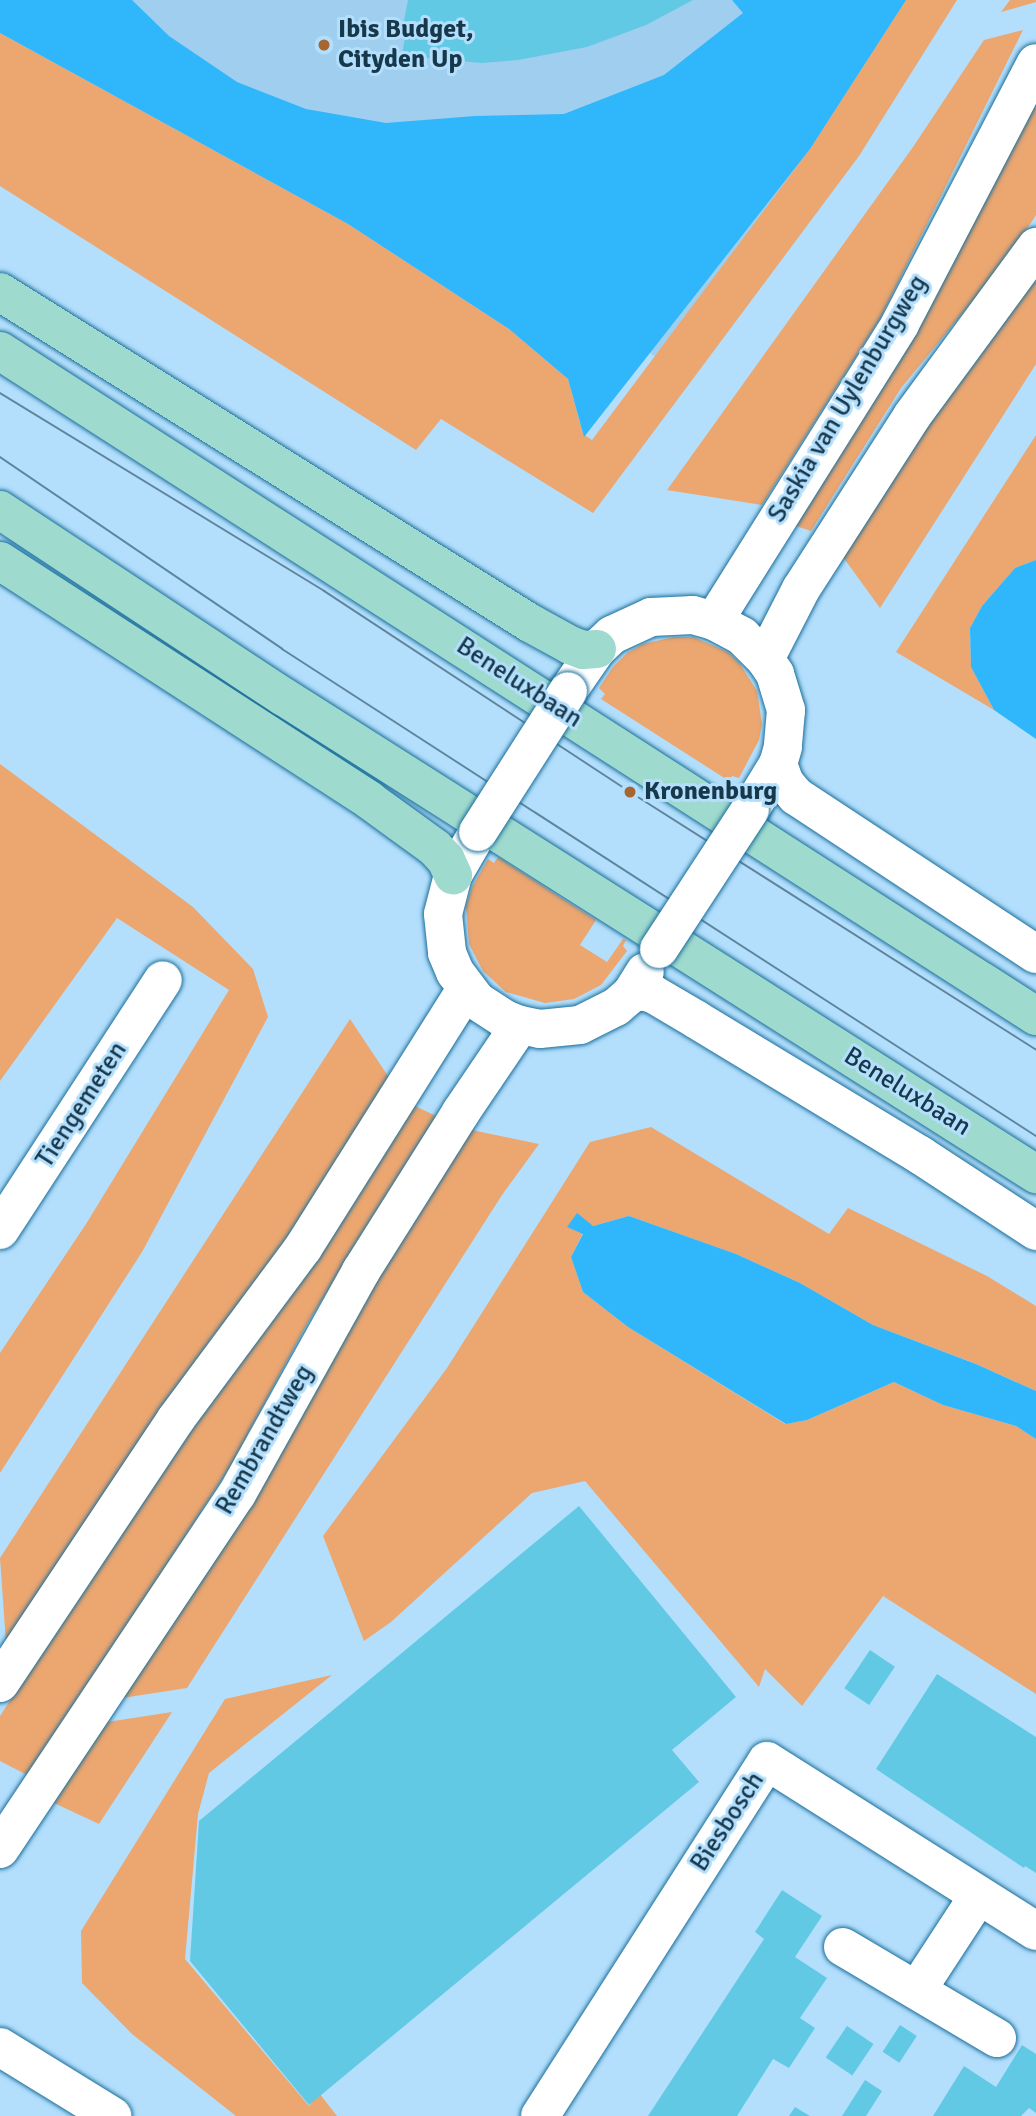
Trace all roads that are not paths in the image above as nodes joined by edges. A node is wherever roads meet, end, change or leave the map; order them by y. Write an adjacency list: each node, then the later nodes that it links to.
1 (1036, 63): 7 (street, Saskia van Uylenburgweg)
2 (1036, 247): 9 (street)
3 (0, 292): 8 (main road)
4 (0, 351): 16 (main road, Beneluxbaan)
5 (0, 510): 18 (main road, Beneluxbaan)
6 (0, 561): 11 (main road)
7 (714, 621): 8 (street); 9 (street)
8 (597, 649): 11 (street, bridge)
9 (765, 659): 10 (street)
10 (778, 764): 12 (street); 15 (street, bridge)
11 (453, 875): 14 (street)
12 (1036, 954)
13 (163, 980): 19 (street, Tiengemeten)
14 (466, 989): 17 (street); 21 (street)
15 (631, 994): 17 (street); 20 (street, Beneluxbaan)
16 (1036, 1016)
17 (520, 1025): 22 (street, Rembrandtweg)
18 (1036, 1174)
19 (0, 1230)
20 (1036, 1231)
21 (0, 1683)
22 (0, 1849)
23 (979, 1895): 24 (street, Biesbosch); 26 (street); 30 (street, Biesbosch)
24 (1036, 1931)
25 (843, 1947): 26 (street)
26 (917, 1990): 27 (street)
27 (997, 2038)
28 (0, 2047): 29 (street)
29 (112, 2116)
30 (540, 2116)

